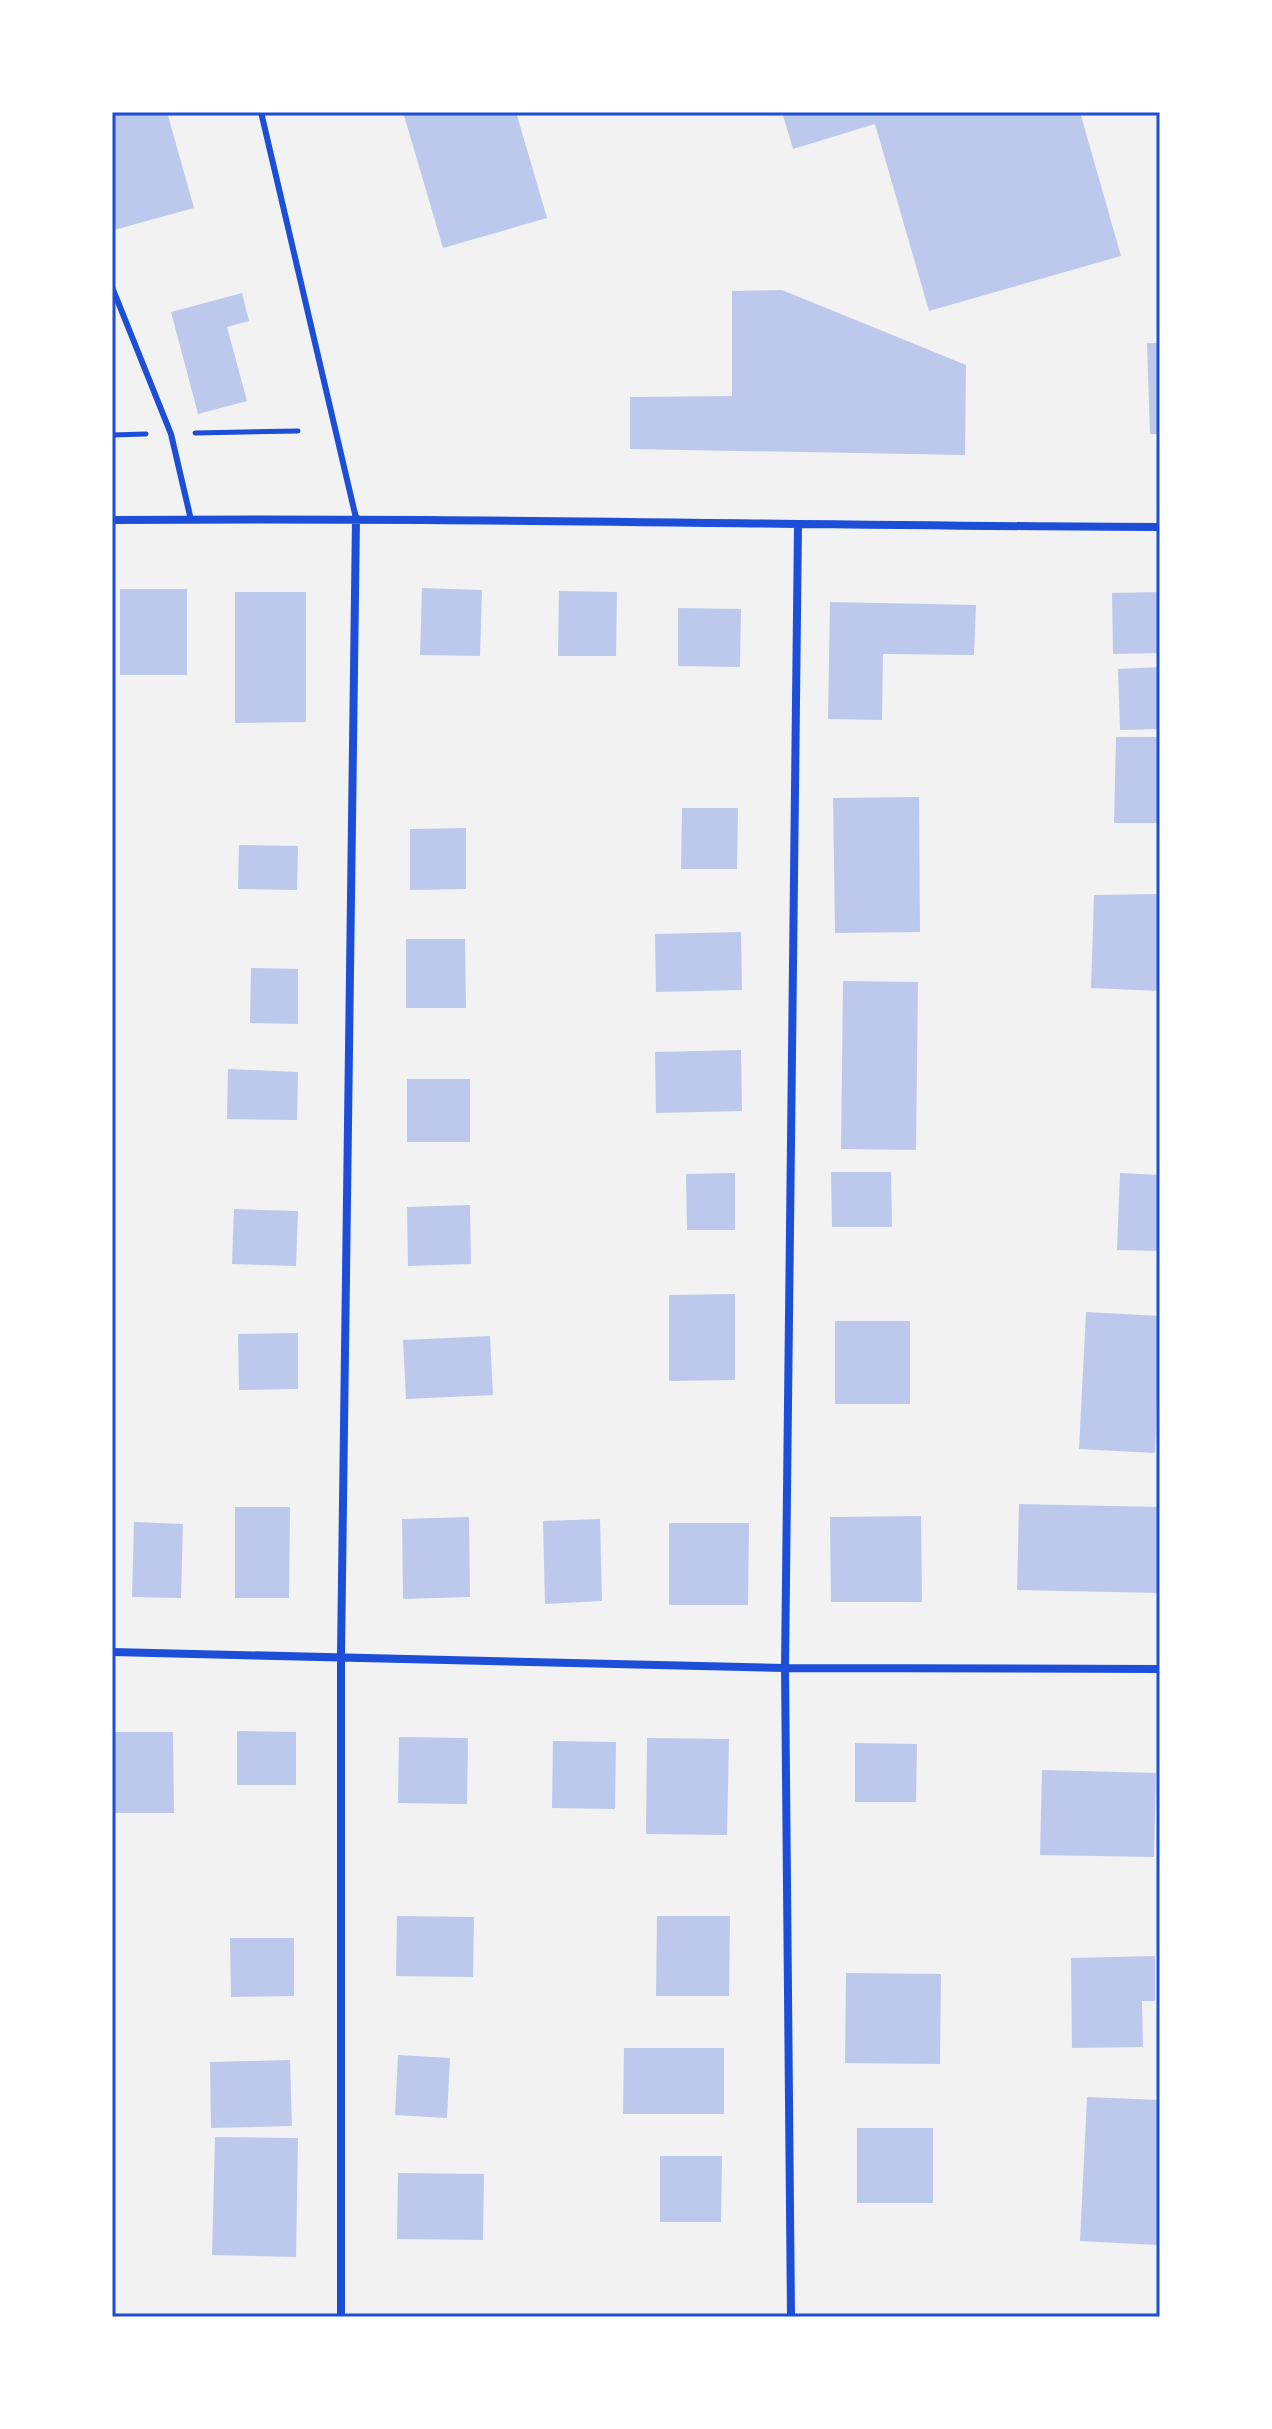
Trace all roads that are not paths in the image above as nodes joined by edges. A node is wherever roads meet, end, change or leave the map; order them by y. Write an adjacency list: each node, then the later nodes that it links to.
1 (261, 112): 3 (lane)
2 (112, 287): 5 (lane)
3 (356, 518): 5 (street); 6 (street); 9 (street)
4 (112, 520): 5 (street)
5 (191, 520)
6 (798, 526): 7 (street); 10 (street)
7 (1160, 527)
8 (112, 1652): 9 (street)
9 (341, 1655): 10 (street); 12 (street)
10 (785, 1668): 11 (street); 13 (street)
11 (1160, 1669)
12 (341, 2317)
13 (791, 2317)

